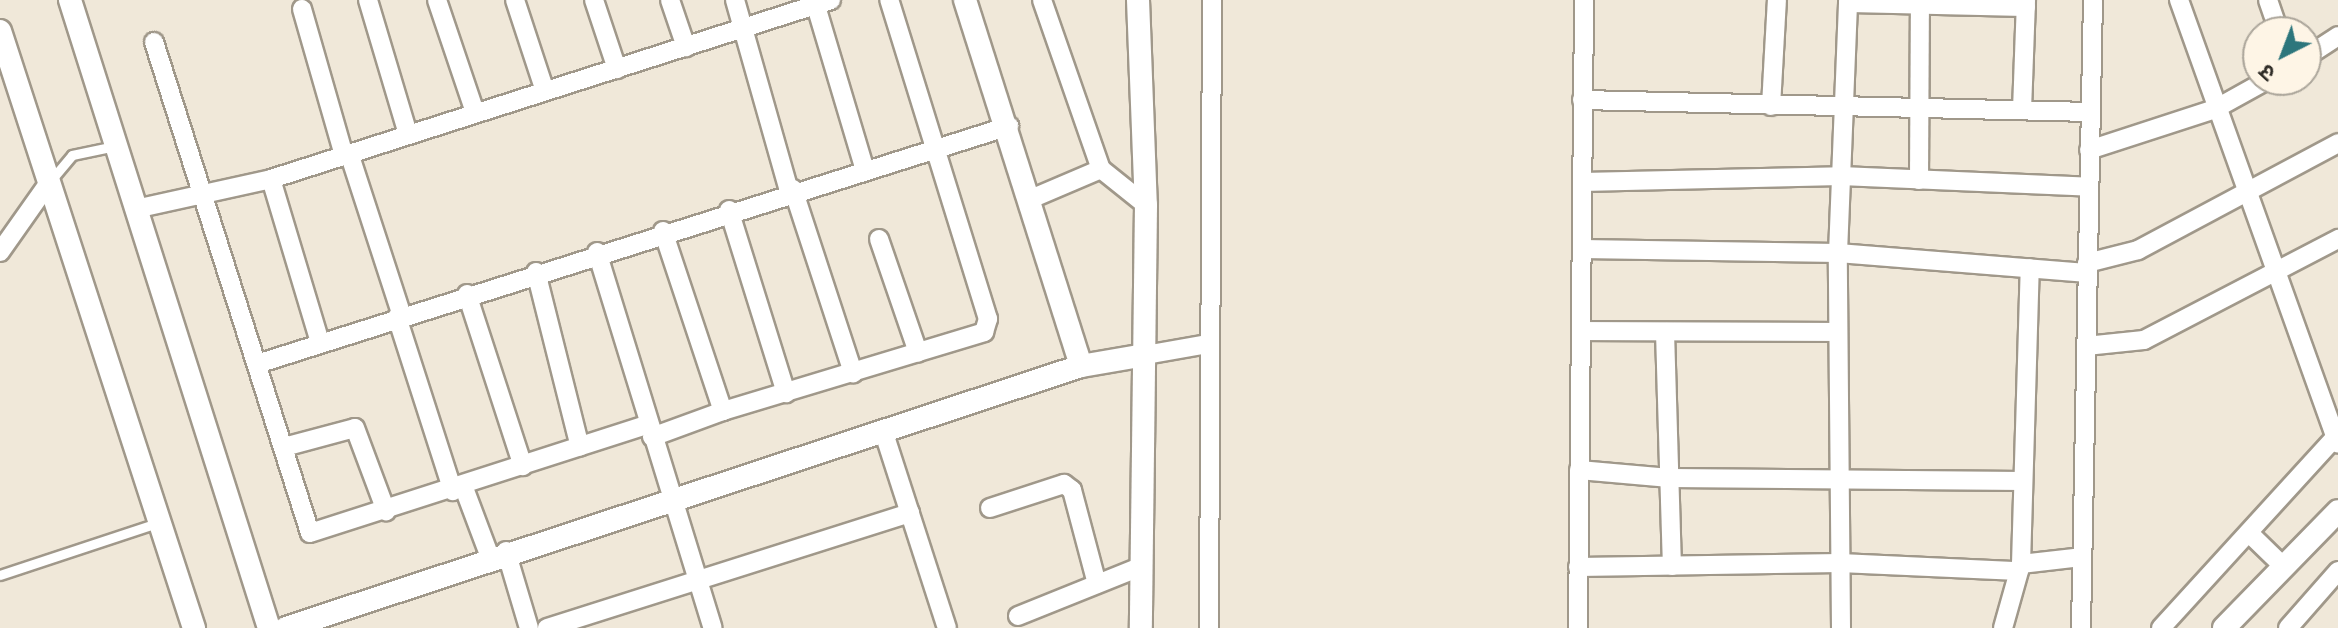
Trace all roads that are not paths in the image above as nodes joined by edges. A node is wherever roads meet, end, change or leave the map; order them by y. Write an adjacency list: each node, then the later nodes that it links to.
1 (70, 0): 41 (street)
2 (368, 0): 38 (street)
3 (437, 0): 35 (street)
4 (515, 0): 27 (street)
5 (594, 0): 26 (street)
6 (670, 0): 25 (street)
7 (735, 0): 23 (street)
8 (889, 0): 40 (street)
9 (965, 0): 37 (street)
10 (1042, 0): 45 (street)
11 (1138, 0): 56 (street)
12 (1212, 0): 76 (street)
13 (1584, 0): 29 (street)
14 (1777, 0): 30 (street)
15 (2093, 0): 36 (street)
16 (2179, 0): 32 (street)
17 (1848, 2): 20 (street); 31 (street)
18 (824, 3): 23 (street); 44 (street)
19 (2026, 4): 20 (street); 33 (street)
20 (1920, 5): 34 (street)
21 (302, 9): 43 (street)
22 (0, 31): 49 (street)
23 (746, 31): 25 (street); 52 (street)
24 (154, 42): 54 (street)
25 (686, 47): 26 (street)
26 (617, 69): 27 (street)
27 (545, 91): 35 (street)
28 (2242, 94): 32 (street)
29 (1582, 100): 30 (street); 50 (street)
30 (1771, 106): 31 (street)
31 (1844, 108): 34 (street); 46 (street)
32 (2215, 109): 42 (street); 53 (street)
33 (2022, 110): 34 (street); 36 (street)
34 (1920, 111): 48 (street)
35 (475, 112): 38 (street)
36 (2090, 112): 42 (street)
37 (1009, 126): 40 (street); 55 (street)
38 (408, 134): 43 (street)
39 (2338, 143): 53 (street)
40 (930, 145): 44 (street); 78 (street)
41 (115, 146): 49 (lane); 57 (street)
42 (2089, 150): 51 (street)
43 (347, 155): 47 (street); 71 (street)
44 (864, 167): 52 (street)
45 (1101, 169): 55 (street); 56 (street)
46 (1841, 176): 48 (street); 50 (street); 65 (street)
47 (271, 179): 54 (street); 75 (street)
48 (1919, 180): 51 (street)
49 (50, 181): 63 (street); 101 (street)
50 (1582, 182): 62 (street)
51 (2089, 187): 67 (street)
52 (791, 190): 58 (street); 82 (street)
53 (2249, 190): 67 (street); 68 (street)
54 (208, 198): 57 (street); 80 (street)
55 (1033, 198): 81 (street)
56 (1146, 205): 79 (street)
57 (135, 209): 117 (street)
58 (729, 210): 59 (street); 83 (street)
59 (663, 231): 64 (street); 84 (street)
60 (879, 239): 78 (street)
61 (2338, 239): 68 (street)
62 (1582, 249): 65 (street); 72 (street)
63 (0, 252)
64 (597, 252): 69 (street); 85 (street)
65 (1838, 253): 66 (street); 74 (street)
66 (2030, 268): 67 (street); 94 (street)
67 (2087, 268): 77 (street)
68 (2277, 271): 77 (street); 87 (street)
69 (536, 272): 70 (street); 89 (street)
70 (467, 294): 71 (street); 90 (street)
71 (399, 316): 75 (street); 95 (street)
72 (1581, 331): 73 (street); 91 (street)
73 (1665, 332): 74 (street); 92 (street)
74 (1838, 332): 93 (street)
75 (320, 342): 80 (street)
76 (1208, 344): 79 (street); 124 (street)
77 (2086, 346): 104 (street)
78 (918, 352): 82 (street)
79 (1145, 355): 81 (street); 107 (street)
80 (257, 364): 88 (street)
81 (1081, 366): 86 (street)
82 (853, 373): 83 (street)
83 (786, 393): 84 (street)
84 (723, 411): 85 (street)
85 (651, 430): 89 (street); 96 (street)
86 (883, 430): 96 (street); 100 (street)
87 (2337, 438): 102 (street)
88 (284, 447): 98 (street); 98 (street)
89 (580, 447): 90 (street)
90 (523, 466): 95 (street)
91 (1579, 470): 92 (street); 108 (street)
92 (1670, 478): 93 (street); 106 (street)
93 (1840, 479): 94 (street); 105 (street)
94 (2023, 481): 110 (street)
95 (458, 490): 98 (street); 103 (street)
96 (671, 498): 103 (street); 113 (street)
97 (990, 508): 114 (street)
98 (386, 511)
99 (2338, 511): 109 (street)
100 (910, 513): 113 (street); 122 (street)
101 (160, 522): 112 (lane); 116 (street)
102 (2249, 533): 109 (street); 129 (street)
103 (498, 554): 118 (street); 119 (street)
104 (2082, 557): 110 (street); 128 (street)
105 (1840, 563): 106 (street); 110 (street); 126 (street)
106 (1672, 566): 108 (street)
107 (1140, 567): 114 (street); 123 (street)
108 (1578, 567): 125 (street)
109 (2284, 567): 130 (street)
110 (2020, 568): 127 (street)
111 (2338, 571): 131 (street)
112 (0, 575)
113 (697, 579): 120 (street); 121 (street)
114 (1097, 584): 115 (street)
115 (1018, 616)
116 (194, 628)
117 (269, 628)
118 (286, 628)
119 (529, 628)
120 (547, 628)
121 (713, 628)
122 (947, 628)
123 (1141, 628)
124 (1209, 628)
125 (1578, 628)
126 (1841, 628)
127 (2003, 628)
128 (2081, 628)
129 (2161, 628)
130 (2224, 628)
131 (2288, 628)

